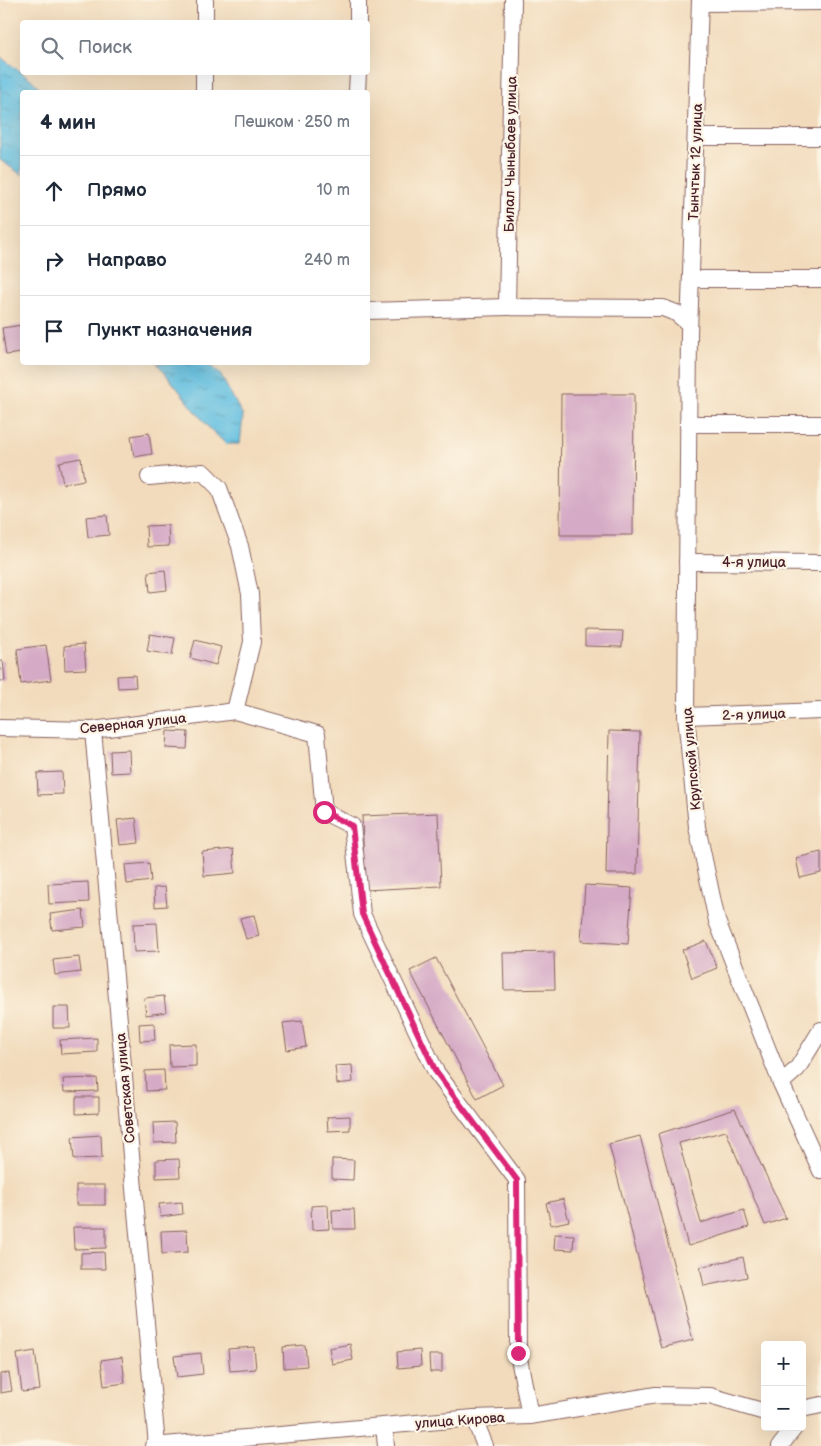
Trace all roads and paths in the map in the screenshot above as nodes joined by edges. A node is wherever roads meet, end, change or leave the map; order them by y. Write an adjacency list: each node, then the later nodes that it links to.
1 (205, 0): 6 (street)
2 (358, 0): 7 (street)
3 (512, 0): 16 (street, Билал Чыныбаев улица)
4 (700, 2): 5 (street); 12 (street, Тынчтык 12 улица)
5 (821, 2)
6 (205, 20)
7 (358, 20)
8 (204, 75): 10 (street)
9 (358, 75): 11 (street)
10 (204, 90)
11 (358, 90)
12 (696, 137): 13 (street); 14 (street, Тынчтык 12 улица)
13 (821, 137)
14 (691, 279): 15 (street); 18 (street, Тынчтык 12 улица)
15 (821, 279)
16 (507, 307): 17 (street); 18 (street)
17 (370, 310)
18 (689, 324): 19 (street, Крупской улица)
19 (688, 424): 20 (street); 22 (street, Крупской улица)
20 (821, 424)
21 (149, 477): 24 (street)
22 (687, 562): 23 (street, 4-я улица); 26 (street, Крупской улица)
23 (821, 563)
24 (235, 711): 28 (street, Северная улица); 33 (street)
25 (821, 711): 26 (street, 2-я улица)
26 (686, 716): 30 (street, Крупской улица)
27 (0, 728): 28 (street, Северная улица)
28 (93, 730): 38 (street, Советская улица)
29 (821, 1030): 30 (street)
30 (781, 1083): 31 (street, Крупской улица)
31 (821, 1171)
32 (761, 1411): 33 (street, улица Кирова)
33 (530, 1416): 34 (street, улица Кирова)
34 (474, 1418): 35 (street, улица Кирова); 40 (street)
35 (384, 1426): 38 (street, улица Кирова); 39 (street)
36 (792, 1431): 41 (street)
37 (153, 1446): 38 (street, улица Кирова)
38 (157, 1446)
39 (386, 1446)
40 (486, 1446)
41 (780, 1446)

